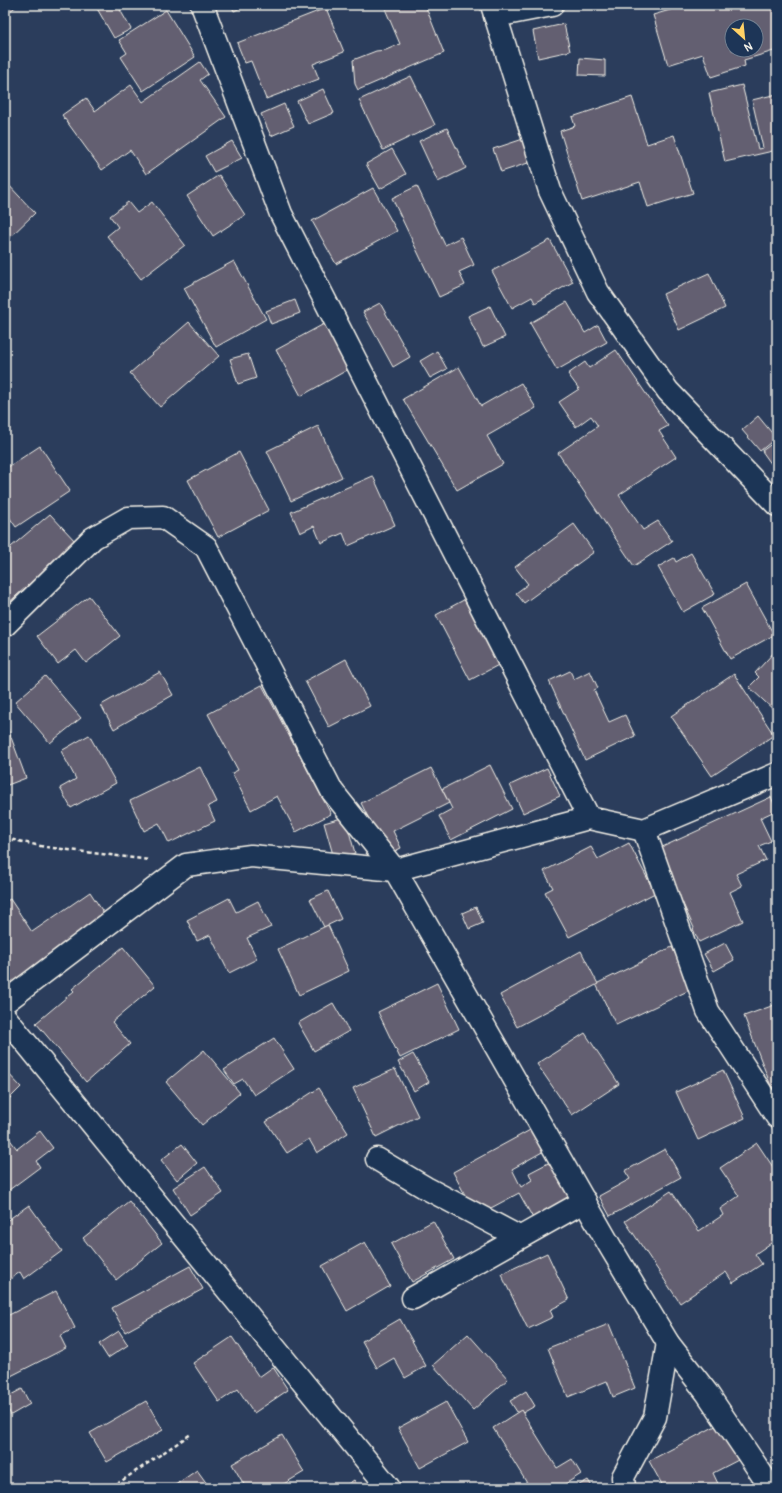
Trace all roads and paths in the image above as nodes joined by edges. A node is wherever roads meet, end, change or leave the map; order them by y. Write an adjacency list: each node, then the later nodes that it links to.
1 (202, 5): 7 (street)
2 (552, 5): 3 (street)
3 (494, 11): 4 (street)
4 (777, 505)
5 (5, 625): 11 (street)
6 (777, 774): 8 (street)
7 (589, 818): 8 (street); 11 (street)
8 (644, 830): 14 (street)
9 (5, 838): 10 (path)
10 (186, 865): 11 (street); 12 (street)
11 (395, 870): 16 (street)
12 (5, 1002)
13 (5, 1017): 22 (street)
14 (777, 1117)
15 (377, 1159): 17 (street)
16 (585, 1201): 17 (street); 19 (street)
17 (519, 1237): 18 (street)
18 (413, 1298)
19 (668, 1343): 23 (street); 24 (street)
20 (191, 1434): 21 (path)
21 (111, 1488)
22 (389, 1488)
23 (624, 1488)
24 (771, 1488)

